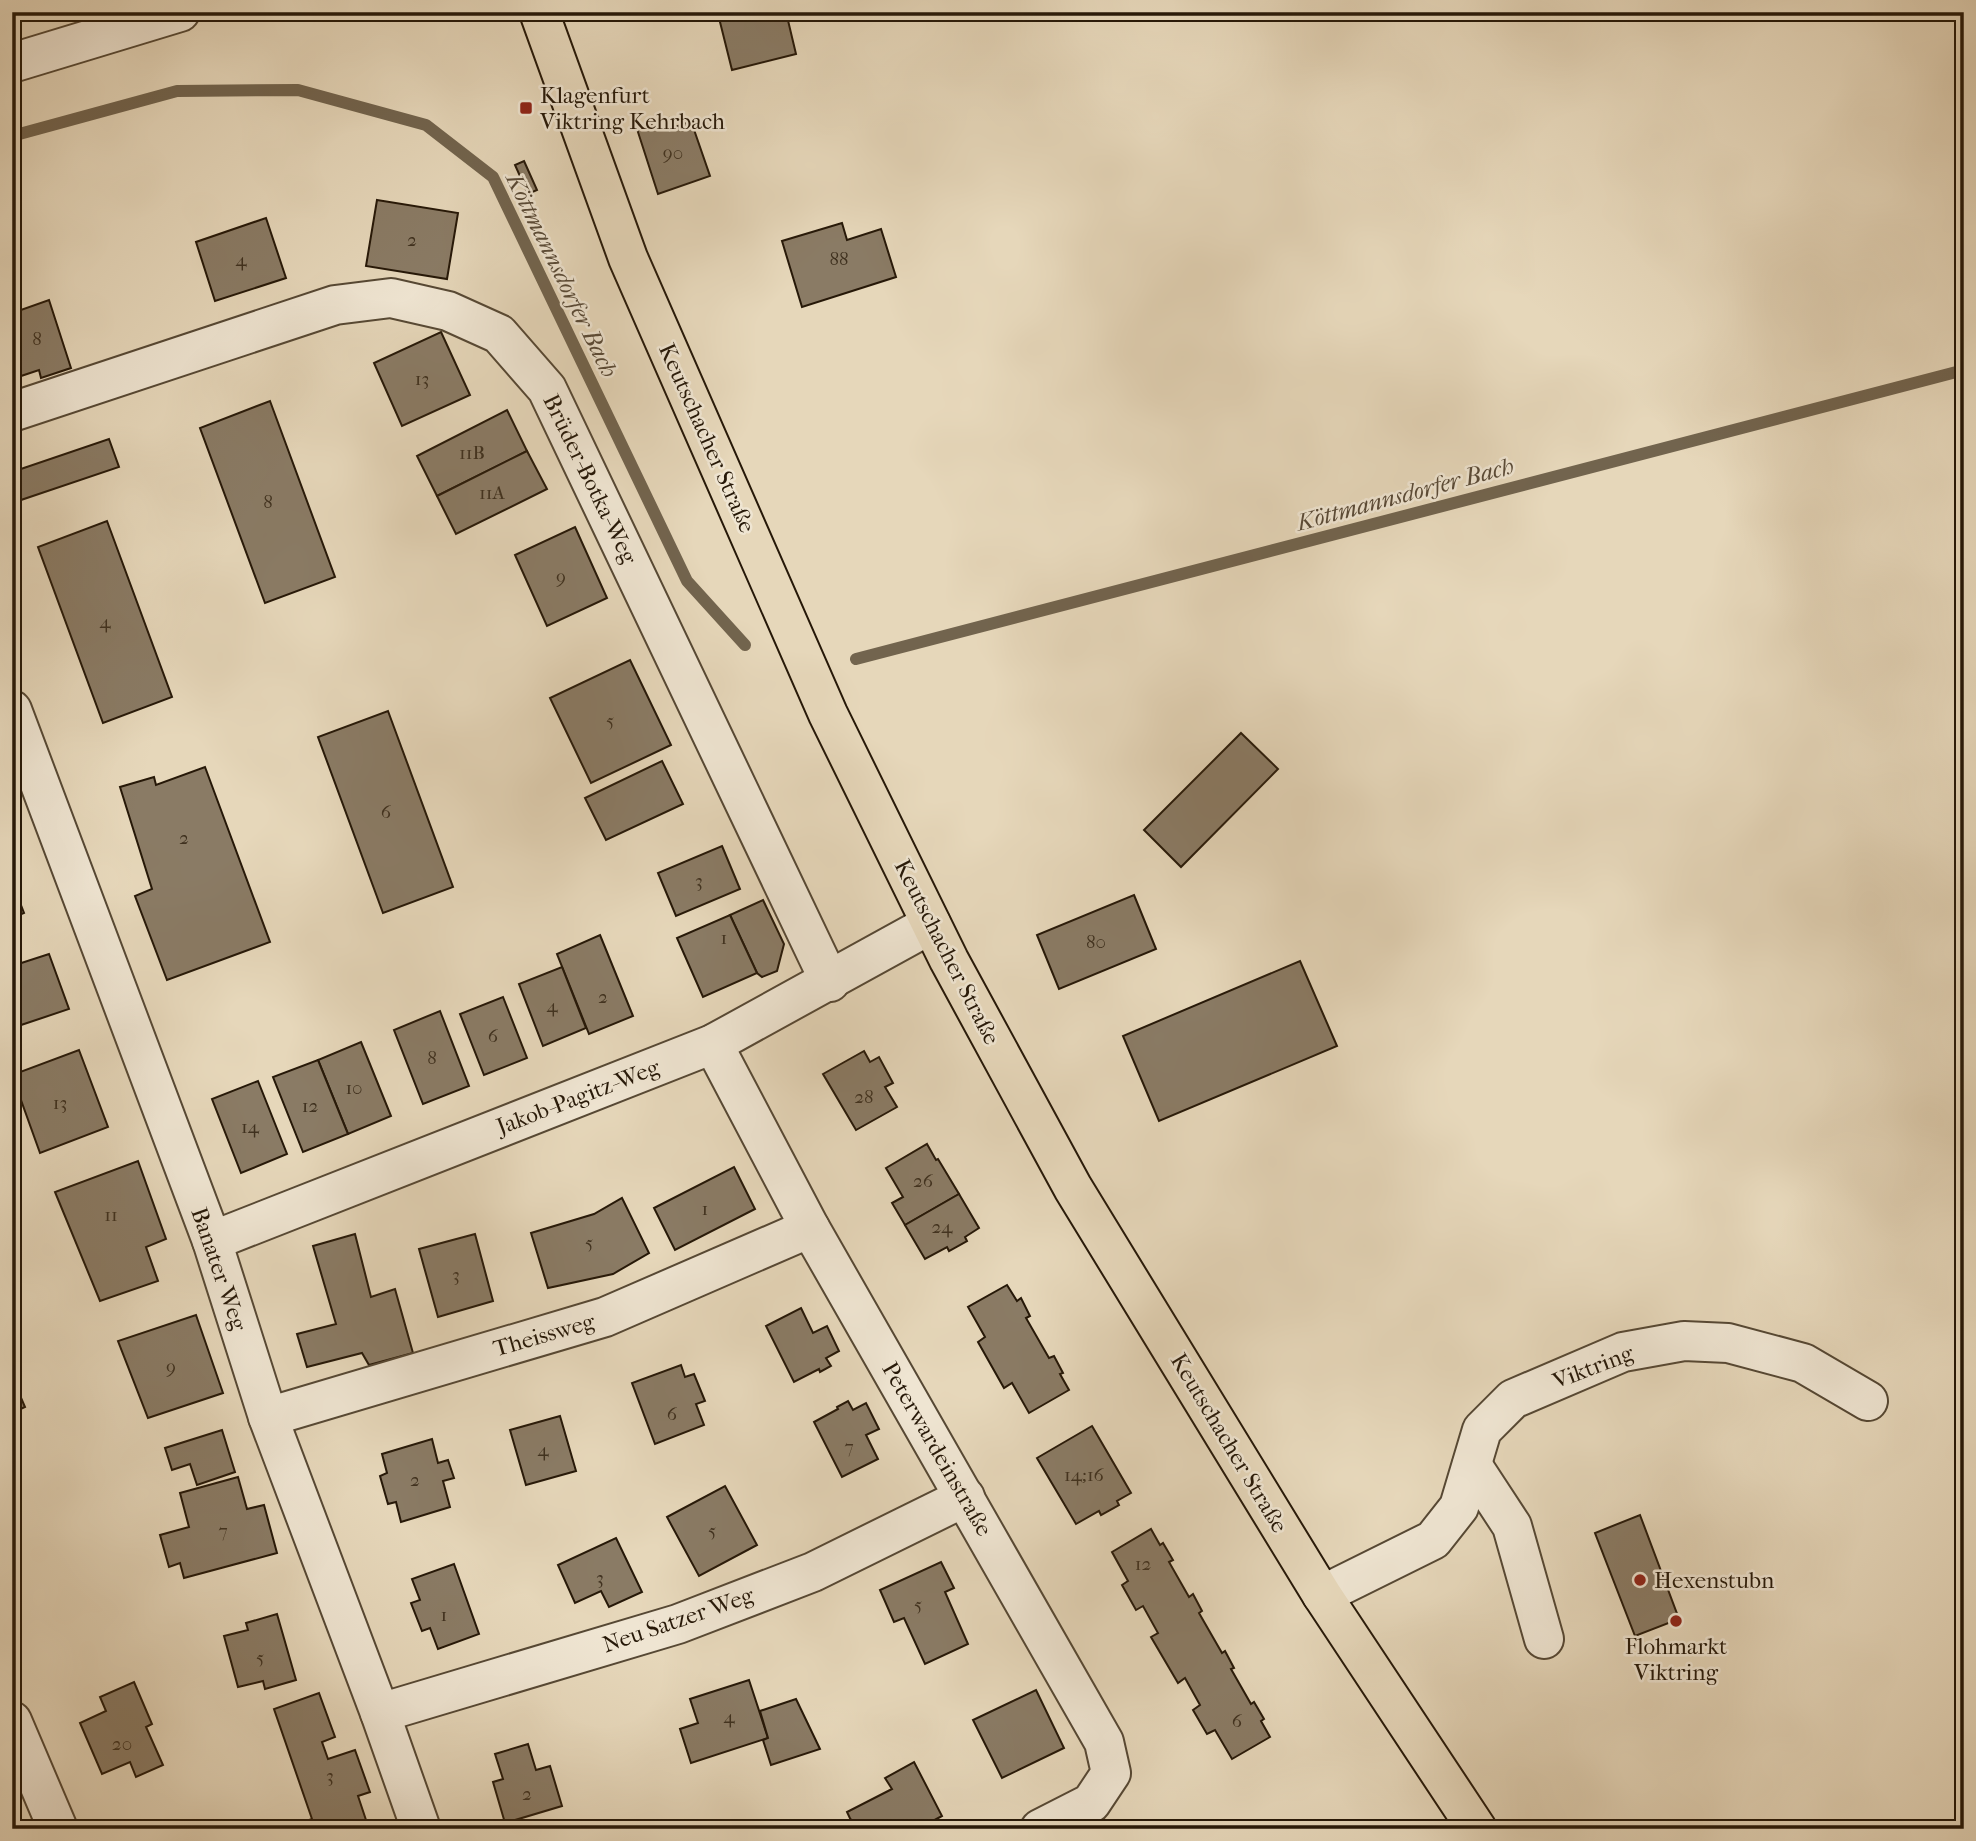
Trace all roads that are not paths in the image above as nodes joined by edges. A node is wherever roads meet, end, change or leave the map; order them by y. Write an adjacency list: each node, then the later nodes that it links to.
1 (180, 12): 3 (street)
2 (539, 12): 6 (main road, Keutschacher Straße)
3 (12, 63)
4 (12, 412): 7 (street, Brüder-Botka-Weg)
5 (12, 710): 10 (street, Banater Weg)
6 (931, 924): 7 (street, Jakob-Pagitz-Weg); 15 (main road, Keutschacher Straße)
7 (830, 982): 8 (street, Jakob-Pagitz-Weg)
8 (713, 1044): 9 (street, Peterwardeinstraße); 10 (street, Jakob-Pagitz-Weg)
9 (810, 1228): 12 (street, Theissweg); 14 (street, Peterwardeinstraße)
10 (212, 1241): 12 (street, Banater Weg)
11 (1868, 1401): 13 (street, Viktring)
12 (268, 1416): 17 (street, Banater Weg)
13 (1472, 1465): 15 (street, Viktring); 16 (street)
14 (965, 1497): 17 (street, Neu Satzer Weg); 21 (street, Peterwardeinstraße)
15 (1322, 1595): 22 (main road, Keutschacher Straße)
16 (1544, 1639)
17 (380, 1713): 20 (street, Banater Weg)
18 (12, 1721): 19 (street)
19 (58, 1829)
20 (421, 1829)
21 (1040, 1829)
22 (1477, 1829)

